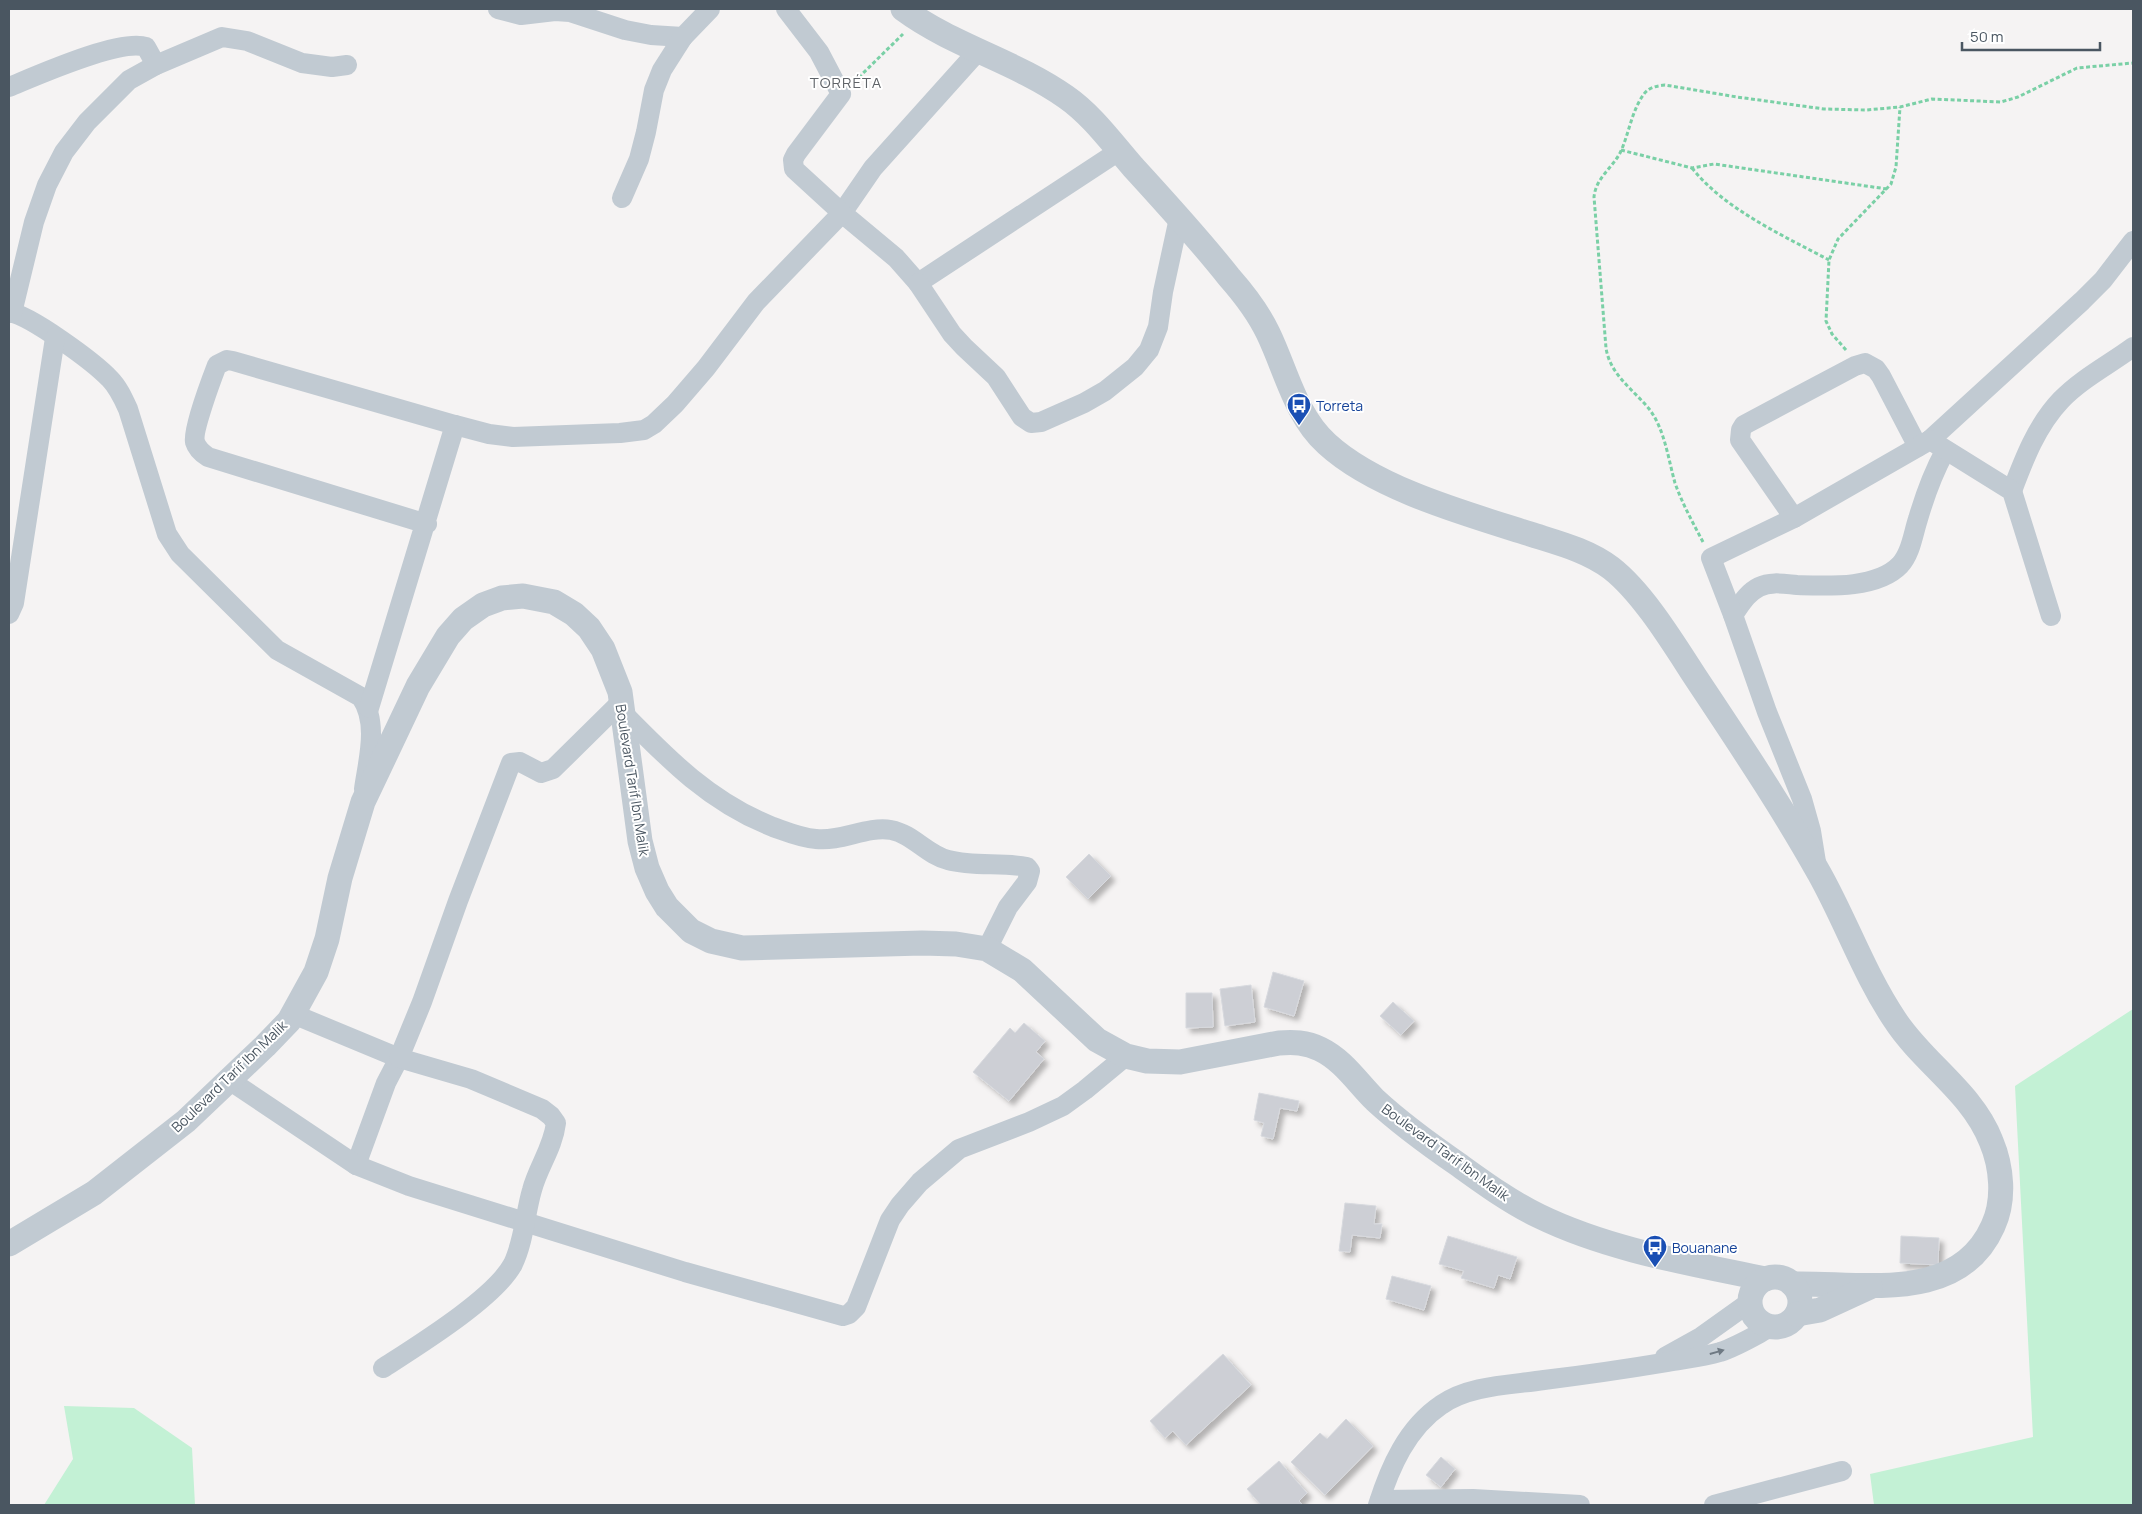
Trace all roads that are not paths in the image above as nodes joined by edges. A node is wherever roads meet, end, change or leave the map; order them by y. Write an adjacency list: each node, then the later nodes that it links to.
1 (498, 9): 5 (street)
2 (710, 9): 5 (street)
3 (786, 9): 12 (street)
4 (909, 12): 6 (street)
5 (683, 37): 11 (street)
6 (979, 50): 10 (street); 12 (street)
7 (156, 65): 8 (street); 9 (street); 16 (street)
8 (347, 65)
9 (9, 87)
10 (1119, 150): 13 (street); 15 (street)
11 (622, 198)
12 (842, 213): 15 (street); 19 (street)
13 (1179, 218): 15 (street); 30 (street)
14 (2133, 241): 20 (street)
15 (918, 283)
16 (10, 313): 17 (street)
17 (55, 338): 24 (street); 28 (street)
18 (2133, 347): 21 (street)
19 (455, 425): 23 (street); 23 (street)
20 (1931, 446): 21 (street); 22 (street); 22 (street); 25 (street)
21 (2012, 491): 26 (street)
22 (1794, 518): 25 (street)
23 (427, 524): 28 (street)
24 (9, 614)
25 (1733, 614): 30 (street)
26 (2051, 616)
27 (622, 707): 29 (street, Boulevard Tarif Ibn Malik); 31 (street, Boulevard Tarif Ibn Malik); 31 (street); 34 (street)
28 (369, 708): 29 (street)
29 (363, 802): 32 (street, Boulevard Tarif Ibn Malik)
30 (1818, 871): 40 (street)
31 (987, 949): 33 (street, Boulevard Tarif Ibn Malik)
32 (293, 1014): 34 (street); 35 (street, Boulevard Tarif Ibn Malik)
33 (1126, 1056): 37 (street); 41 (street, Boulevard Tarif Ibn Malik)
34 (399, 1058): 36 (street); 37 (street)
35 (229, 1080): 36 (street); 38 (street, Boulevard Tarif Ibn Malik)
36 (356, 1165): 37 (street)
37 (525, 1222): 45 (street)
38 (9, 1244)
39 (1792, 1284): 40 (street); 41 (street); 42 (street)
40 (1872, 1286): 42 (street)
41 (1755, 1292): 43 (street); 44 (street)
42 (1797, 1314): 43 (street)
43 (1771, 1327): 44 (street, one-way to 43)
44 (1652, 1364): 47 (street)
45 (383, 1368)
46 (1842, 1471): 49 (street)
47 (1379, 1502): 48 (street)
48 (1580, 1505)
49 (1714, 1505)

